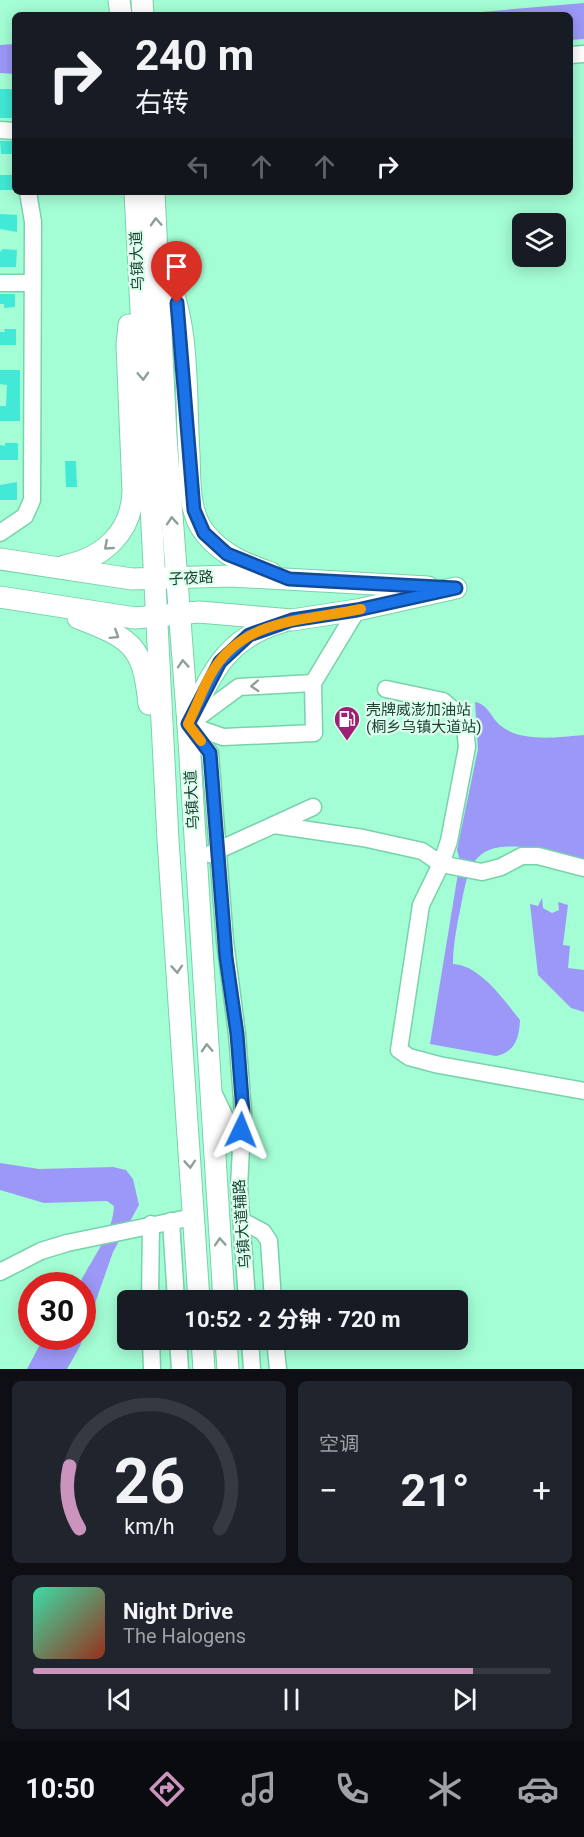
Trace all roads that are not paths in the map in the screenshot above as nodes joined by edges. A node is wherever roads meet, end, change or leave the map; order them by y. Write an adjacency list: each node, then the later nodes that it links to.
1 (28, 195): 6 (street)
2 (135, 195): 7 (main road, 乌镇大道)
3 (154, 195): 4 (main road, 乌镇大道, one-way to 3)
4 (158, 257): 11 (main road); 13 (main road, 乌镇大道, one-way to 4)
5 (0, 283): 6 (street)
6 (32, 283): 8 (street)
7 (138, 287): 10 (main road, one-way to 10); 12 (main road, 乌镇大道, one-way to 12)
8 (0, 533)
9 (0, 559): 10 (main road, 子夜路)
10 (57, 567): 12 (main road, 子夜路)
11 (289, 579): 13 (main road, 子夜路); 16 (main road, 子夜路)
12 (154, 580): 13 (main road, 子夜路); 18 (main road, 乌镇大道)
13 (177, 580): 17 (main road, 乌镇大道)
14 (0, 597): 15 (main road)
15 (41, 604): 18 (main road); 29 (main road, one-way to 29)
16 (357, 610): 19 (main road); 20 (street)
17 (180, 613): 18 (main road); 19 (main road); 22 (main road, 乌镇大道, one-way to 17)
18 (157, 617): 29 (main road, 乌镇大道)
19 (292, 620): 22 (main road)
20 (314, 683): 22 (street, one-way to 22); 22 (street)
21 (386, 689): 27 (street)
22 (188, 724): 25 (street, 乌镇大道辅路); 26 (main road, 乌镇大道)
23 (313, 807): 24 (street)
24 (274, 825): 25 (street); 27 (street)
25 (218, 850): 26 (street); 34 (street, 乌镇大道辅路)
26 (195, 860): 30 (main road, 乌镇大道)
27 (441, 864): 28 (street); 33 (street)
28 (584, 868)
29 (170, 869): 31 (main road, 乌镇大道)
30 (199, 922): 31 (main road); 32 (main road, 乌镇大道, one-way to 30)
31 (174, 924): 35 (main road, 乌镇大道, one-way to 35)
32 (210, 1084): 34 (street); 43 (main road, 乌镇大道, one-way to 32)
33 (584, 1091)
34 (239, 1147): 37 (street, 乌镇大道辅路)
35 (193, 1217): 36 (street); 42 (main road, 乌镇大道)
36 (171, 1221): 38 (street); 41 (street)
37 (242, 1221): 44 (street, 乌镇大道辅路); 45 (street)
38 (148, 1225): 39 (street); 40 (street)
39 (0, 1272)
40 (150, 1290)
41 (175, 1290)
42 (199, 1290)
43 (223, 1290)
44 (246, 1290)
45 (272, 1290)
46 (151, 1350): 52 (street)
47 (179, 1350): 53 (street)
48 (203, 1350): 54 (main road)
49 (227, 1350): 55 (main road)
50 (251, 1350): 56 (street)
51 (276, 1350): 57 (street)
52 (152, 1369)
53 (180, 1369)
54 (204, 1369)
55 (228, 1369)
56 (252, 1369)
57 (278, 1369)

